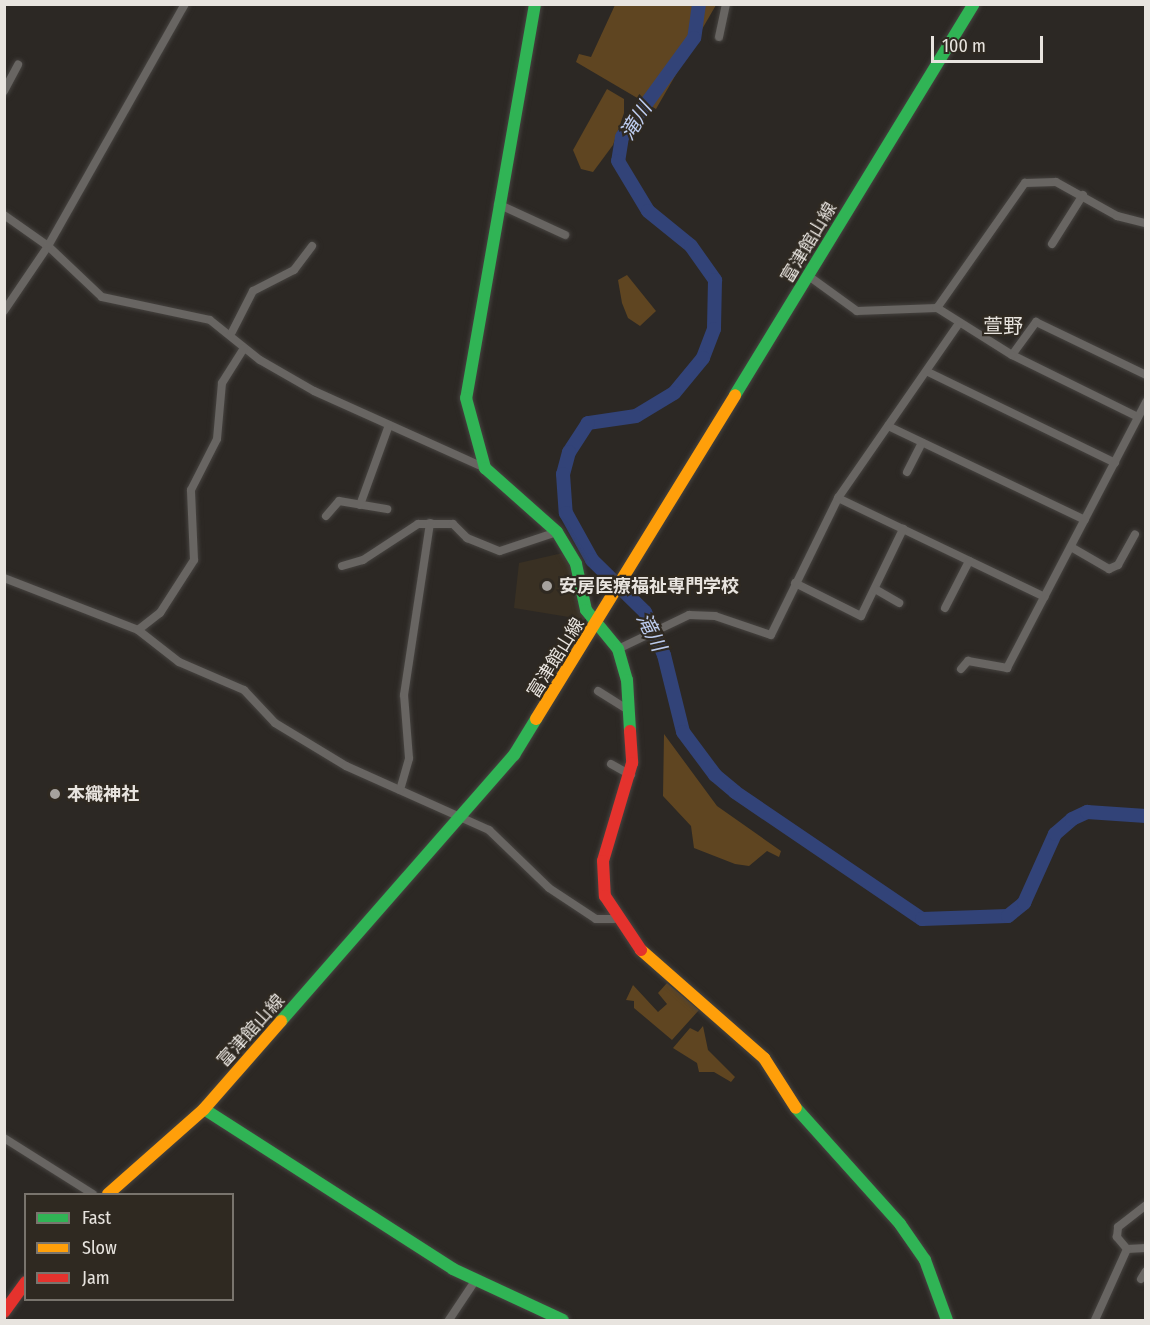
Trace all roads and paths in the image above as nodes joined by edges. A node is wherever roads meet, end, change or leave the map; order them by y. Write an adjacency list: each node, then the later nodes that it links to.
1 (185, 4): 14 (street)
2 (535, 4): 9 (street)
3 (726, 4): 5 (street)
4 (974, 4): 16 (street, 富津館山線)
5 (719, 37)
6 (18, 65): 7 (street)
7 (4, 91)
8 (1083, 195): 11 (street); 13 (street); 17 (street)
9 (498, 204): 12 (street); 31 (street)
10 (4, 215): 14 (street)
11 (1146, 223)
12 (565, 235)
13 (1052, 244)
14 (48, 246): 18 (street); 20 (street)
15 (312, 246): 20 (street)
16 (810, 277): 17 (street); 51 (street, 富津館山線)
17 (937, 308): 19 (street)
18 (4, 311)
19 (958, 325): 22 (street); 23 (street)
20 (232, 332): 21 (street)
21 (244, 348): 27 (street); 52 (street)
22 (1012, 356): 24 (street); 26 (street)
23 (928, 372): 28 (street); 30 (street)
24 (1146, 375)
25 (1146, 402): 26 (street)
26 (1138, 417): 30 (street)
27 (390, 425): 31 (street); 34 (street)
28 (888, 426): 29 (street); 33 (street)
29 (922, 443): 32 (street); 37 (street)
30 (1115, 463): 37 (street)
31 (485, 468): 40 (street)
32 (907, 472)
33 (838, 498): 39 (street); 46 (street)
34 (360, 505): 35 (street); 36 (street)
35 (387, 509)
36 (327, 516)
37 (1085, 520): 42 (street)
38 (430, 523): 40 (street); 44 (street); 59 (street)
39 (903, 529): 43 (street); 47 (street)
40 (557, 532): 51 (street)
41 (1135, 534): 42 (street)
42 (1071, 547): 48 (street)
43 (969, 561): 48 (street); 50 (street)
44 (342, 566)
45 (4, 578): 52 (street)
46 (795, 584): 47 (street); 53 (street)
47 (875, 589): 49 (street)
48 (1045, 597): 54 (street)
49 (899, 603)
50 (945, 608)
51 (597, 627): 53 (street); 60 (street, 富津館山線)
52 (138, 630): 59 (street)
53 (618, 649): 56 (street)
54 (961, 669)
55 (598, 691): 56 (street)
56 (629, 710): 58 (street)
57 (610, 764): 58 (street)
58 (631, 775): 61 (street)
59 (400, 790): 60 (street)
60 (464, 817): 61 (street); 62 (street, 富津館山線)
61 (614, 919): 74 (street)
62 (204, 1109): 65 (street, 富津館山線); 69 (street)
63 (4, 1138): 64 (street)
64 (91, 1193)
65 (109, 1193)
66 (1146, 1205): 67 (street)
67 (1127, 1249): 68 (street); 75 (street)
68 (1144, 1250)
69 (475, 1281): 72 (street); 73 (street)
70 (24, 1285): 71 (street)
71 (4, 1312)
72 (449, 1320)
73 (563, 1320)
74 (947, 1320)
75 (1095, 1320)

